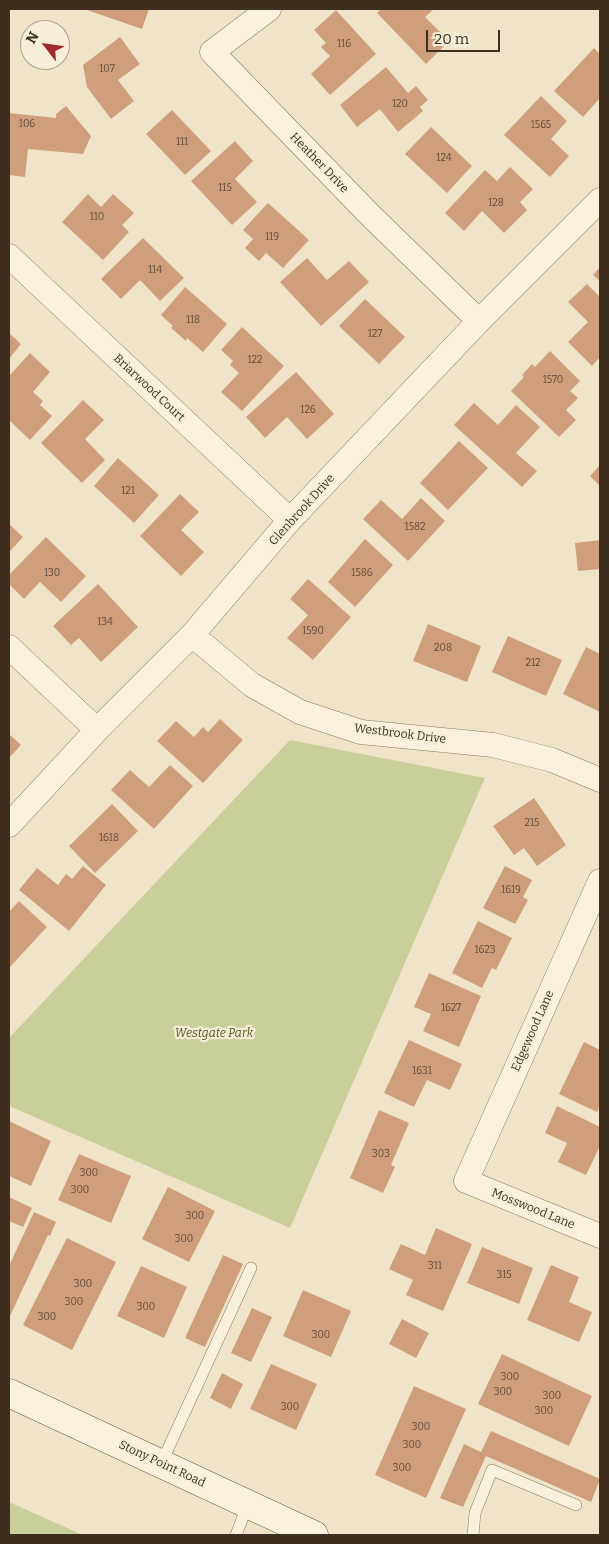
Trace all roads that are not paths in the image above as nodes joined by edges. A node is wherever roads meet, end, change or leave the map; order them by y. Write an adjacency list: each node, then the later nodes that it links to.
1 (269, 9): 4 (street, Heather Drive)
2 (600, 200): 4 (street, Glenbrook Drive)
3 (9, 256): 5 (street, Briarwood Court)
4 (479, 321): 5 (street, Glenbrook Drive)
5 (290, 520): 6 (street, Glenbrook Drive)
6 (192, 635): 8 (street, Glenbrook Drive); 9 (street, Westbrook Drive)
7 (9, 647): 8 (street)
8 (97, 730): 10 (street, Glenbrook Drive)
9 (600, 780)
10 (9, 825)
11 (600, 881): 12 (street, Edgewood Lane)
12 (466, 1181): 13 (street, Mosswood Lane)
13 (600, 1236)
14 (250, 1268): 16 (lane)
15 (9, 1393): 16 (main road, Stony Point Road)
16 (161, 1464): 17 (main road, Stony Point Road)
17 (248, 1504): 19 (lane); 20 (main road, Stony Point Road)
18 (576, 1505): 21 (lane)
19 (236, 1535)
20 (314, 1535)
21 (473, 1535)

